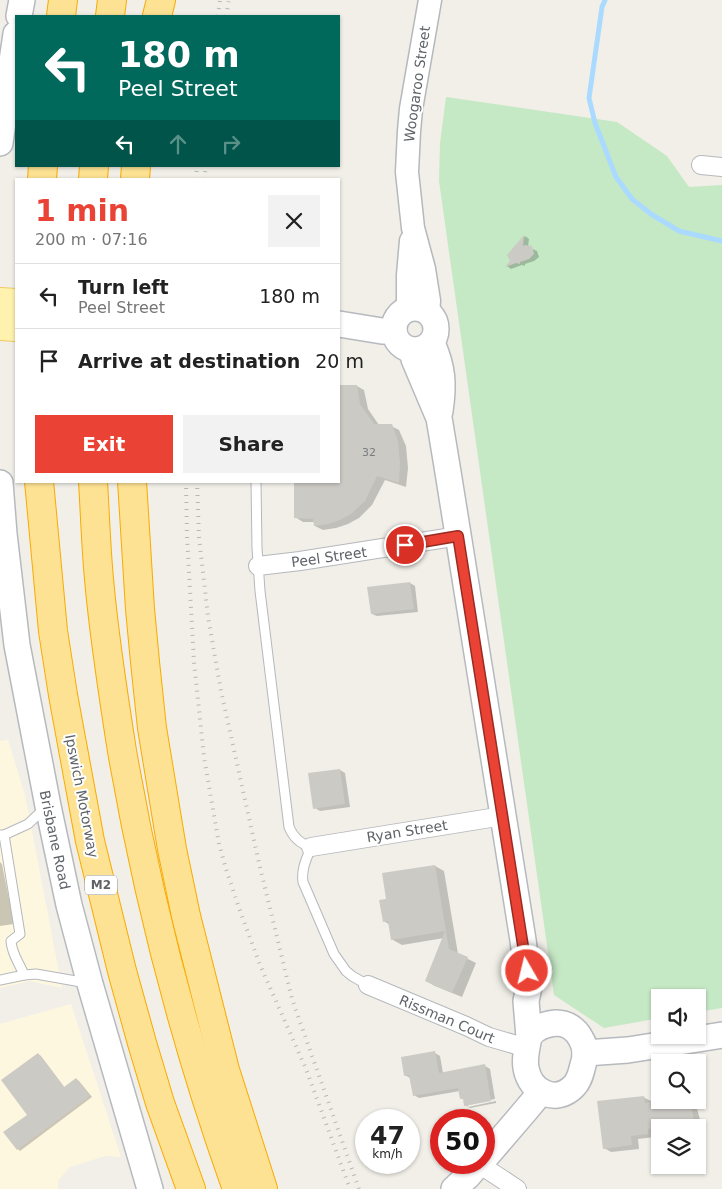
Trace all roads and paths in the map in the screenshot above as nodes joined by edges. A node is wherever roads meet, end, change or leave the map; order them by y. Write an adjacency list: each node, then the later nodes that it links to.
1 (22, 0): 6 (main road)
2 (63, 0): 7 (highway)
3 (112, 0): 8 (highway)
4 (161, 0): 9 (highway)
5 (430, 0): 16 (street, Woogaroo Street)
6 (20, 15)
7 (61, 15)
8 (110, 15)
9 (158, 15)
10 (15, 41): 11 (main road)
11 (0, 143)
12 (701, 165): 13 (street)
13 (722, 167)
14 (0, 302): 15 (main road)
15 (15, 303)
16 (418, 310): 20 (main road); 21 (main road)
17 (340, 324): 20 (main road)
18 (0, 326): 19 (main road)
19 (15, 326)
20 (394, 331): 21 (main road)
21 (422, 347): 27 (main road)
22 (39, 483): 48 (highway, Ipswich Motorway / M2)
23 (93, 483): 49 (highway)
24 (132, 483): 50 (highway)
25 (256, 483): 28 (lane)
26 (0, 484): 29 (main road, Brisbane Road)
27 (458, 536): 28 (street, Peel Street); 31 (main road)
28 (258, 566): 33 (lane)
29 (5, 585): 30 (main road, Brisbane Road)
30 (48, 806): 32 (lane); 36 (main road, Brisbane Road)
31 (504, 816): 33 (street, Ryan Street); 38 (main road)
32 (2, 835): 34 (lane)
33 (311, 846): 37 (lane)
34 (24, 975): 35 (lane); 36 (lane)
35 (0, 980)
36 (90, 984): 47 (main road, Brisbane Road)
37 (368, 985): 41 (street, Rissman Court)
38 (530, 987): 39 (main road); 41 (main road)
39 (556, 1023): 41 (main road); 42 (main road)
40 (722, 1035): 42 (main road)
41 (528, 1043): 43 (main road)
42 (586, 1054): 43 (main road)
43 (540, 1092): 44 (main road)
44 (495, 1146)
45 (495, 1172): 52 (street)
46 (470, 1174): 51 (main road)
47 (150, 1189)
48 (191, 1189)
49 (237, 1189)
50 (263, 1189)
51 (454, 1189)
52 (517, 1189)

